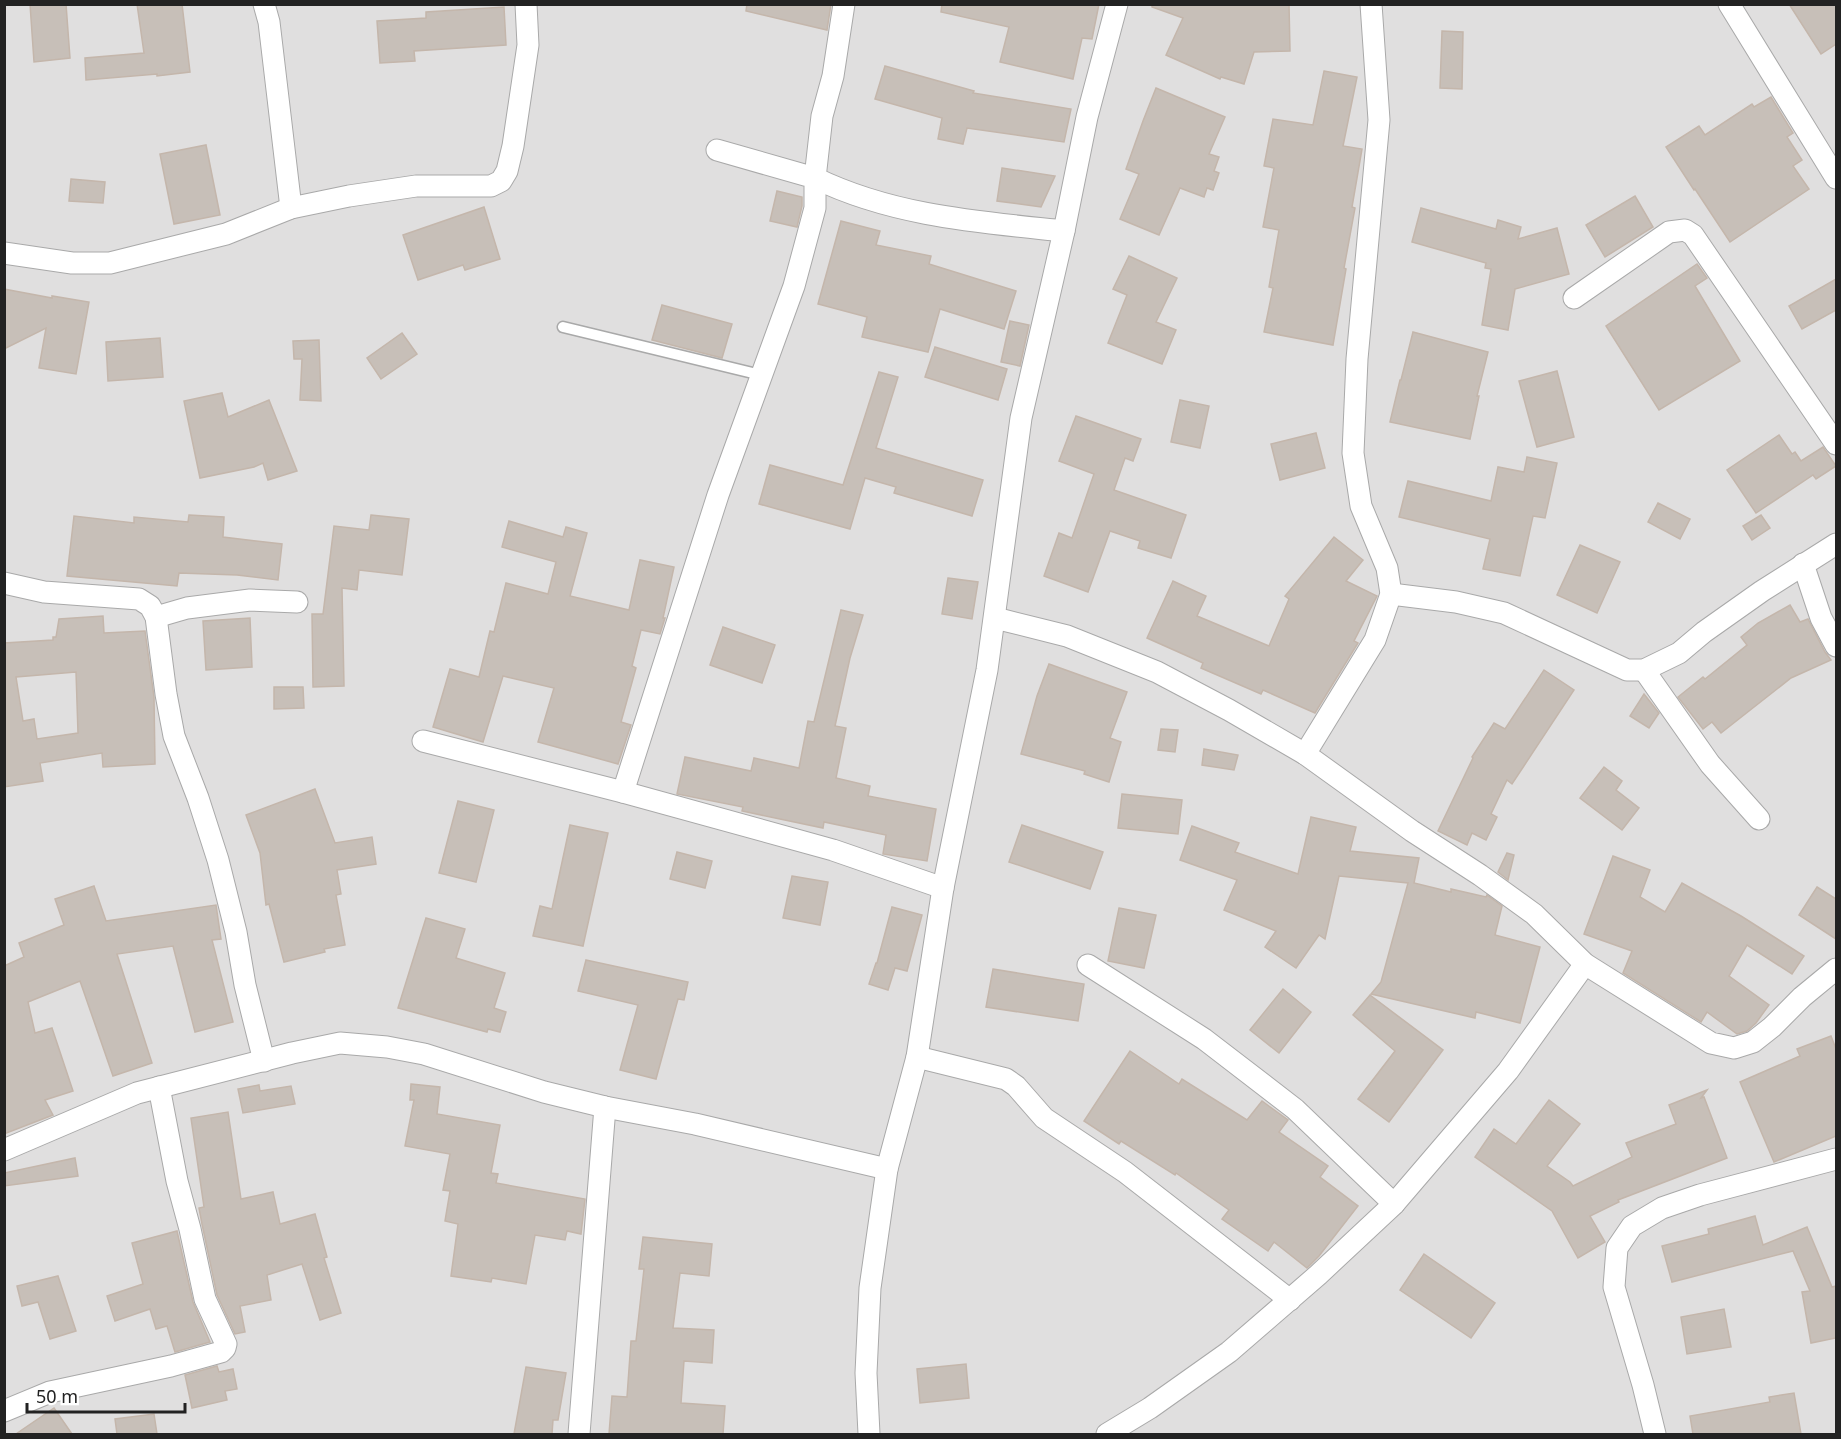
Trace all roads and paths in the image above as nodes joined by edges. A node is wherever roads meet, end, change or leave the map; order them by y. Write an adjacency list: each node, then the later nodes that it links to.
1 (264, 4): 10 (street)
2 (526, 4): 10 (street)
3 (844, 4): 8 (street)
4 (1117, 4): 11 (street)
5 (1371, 4): 20 (street)
6 (1729, 4): 9 (street)
7 (717, 150): 8 (street)
8 (815, 178): 11 (street); 15 (street)
9 (1836, 178)
10 (291, 208): 12 (street)
11 (1064, 231): 23 (street)
12 (4, 253)
13 (1574, 298): 16 (street)
14 (563, 327): 15 (lane)
15 (761, 375): 28 (street)
16 (1836, 444)
17 (1836, 544): 18 (street)
18 (1803, 564): 24 (street); 25 (street)
19 (4, 583): 22 (street)
20 (1391, 594): 25 (street); 27 (street)
21 (297, 602): 22 (street)
22 (156, 617): 35 (street)
23 (995, 618): 27 (street); 30 (street)
24 (1836, 646)
25 (1644, 670): 29 (street)
26 (423, 741): 28 (street)
27 (1305, 754): 31 (street)
28 (623, 792): 30 (street)
29 (1759, 819)
30 (943, 888): 34 (street)
31 (1584, 964): 33 (street); 41 (street)
32 (1088, 965): 41 (street)
33 (1836, 969)
34 (917, 1057): 40 (street); 42 (street)
35 (264, 1061): 36 (street); 37 (street)
36 (159, 1087): 38 (street); 43 (street)
37 (605, 1107): 40 (street); 44 (street)
38 (4, 1150)
39 (1836, 1159): 47 (street)
40 (887, 1169): 45 (street)
41 (1394, 1204): 42 (street)
42 (1290, 1300): 46 (street)
43 (4, 1411)
44 (579, 1434)
45 (869, 1434)
46 (1107, 1434)
47 (1655, 1434)

